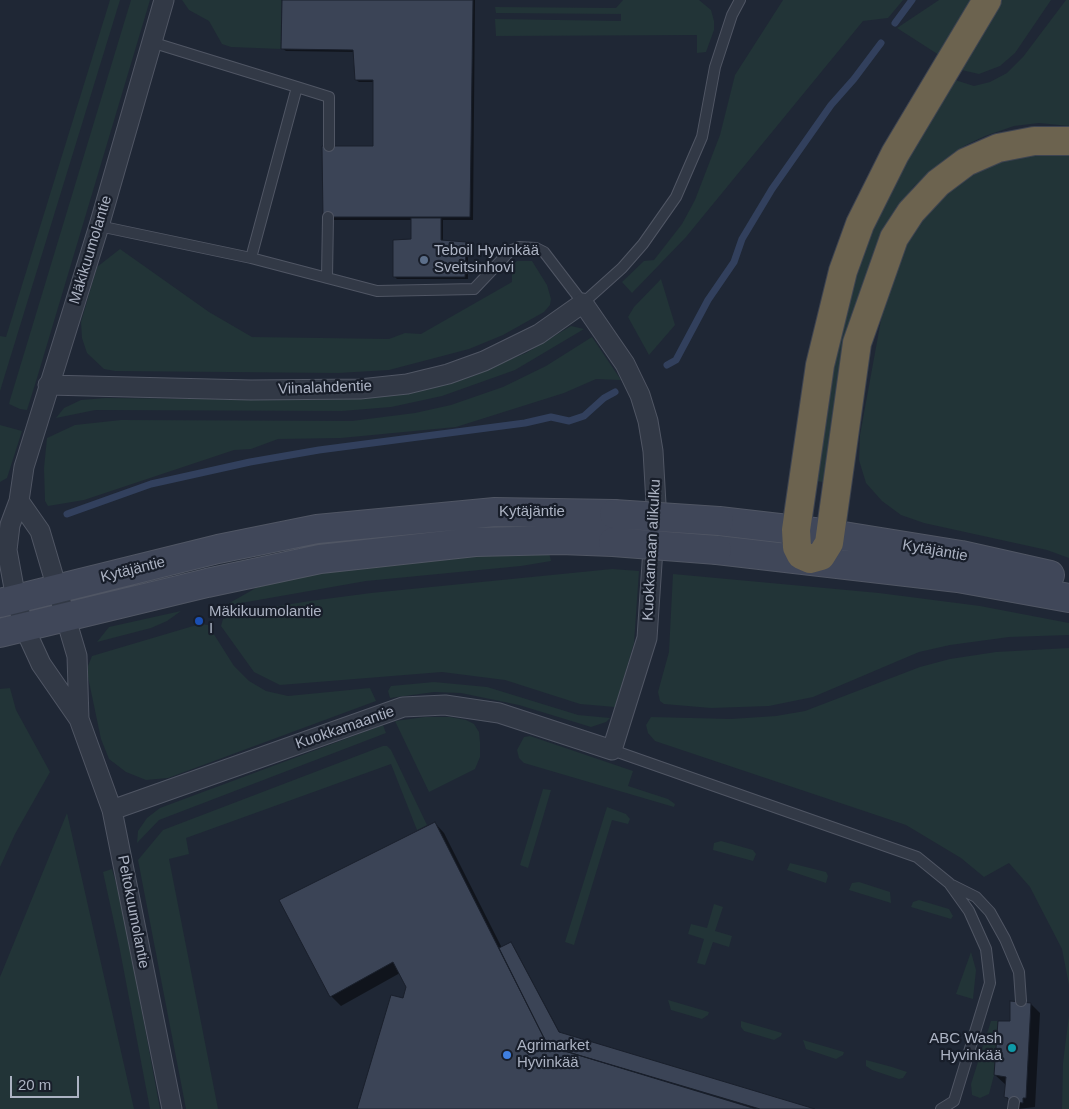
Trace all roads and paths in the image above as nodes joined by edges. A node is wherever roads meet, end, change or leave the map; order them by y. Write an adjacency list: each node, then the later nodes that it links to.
1 (164, 0): 4 (street, Mäkikuumolantie)
2 (740, 0): 12 (lane)
3 (987, 0): 15 (highway)
4 (151, 42): 5 (lane); 9 (street, Mäkikuumolantie)
5 (297, 87): 7 (lane); 10 (lane)
6 (1069, 141): 16 (highway)
7 (329, 146)
8 (328, 217): 11 (lane)
9 (99, 226): 10 (lane); 13 (street, Mäkikuumolantie)
10 (251, 258): 11 (lane)
11 (327, 278): 12 (lane)
12 (583, 303): 13 (street, Viinalahdentie); 25 (street, Kuokkamaan alikulku)
13 (48, 385): 14 (street, Mäkikuumolantie)
14 (19, 501): 19 (street); 21 (street, Mäkikuumolantie)
15 (796, 530): 16 (street, Kytäjäntie); 17 (highway); 19 (street, Kytäjäntie, bridge)
16 (830, 534): 17 (highway); 18 (street, Kytäjäntie)
17 (810, 560): 20 (street, Kytäjäntie); 22 (street, Kytäjäntie, bridge)
18 (1069, 579)
19 (57, 588): 21 (street, Kytäjäntie); 22 (street)
20 (1069, 598)
21 (8, 601): 23 (street, Peltokuumolantie)
22 (66, 616): 23 (street, Kytäjäntie); 24 (street, Peltokuumolantie)
23 (12, 630): 24 (street, Peltokuumolantie)
24 (79, 719): 26 (street, Peltokuumolantie)
25 (612, 750): 26 (street, Kuokkamaantie); 27 (lane)
26 (112, 810): 29 (street, Peltokuumolantie)
27 (949, 883): 28 (lane); 30 (lane)
28 (1020, 1001)
29 (172, 1109)
30 (941, 1109)

